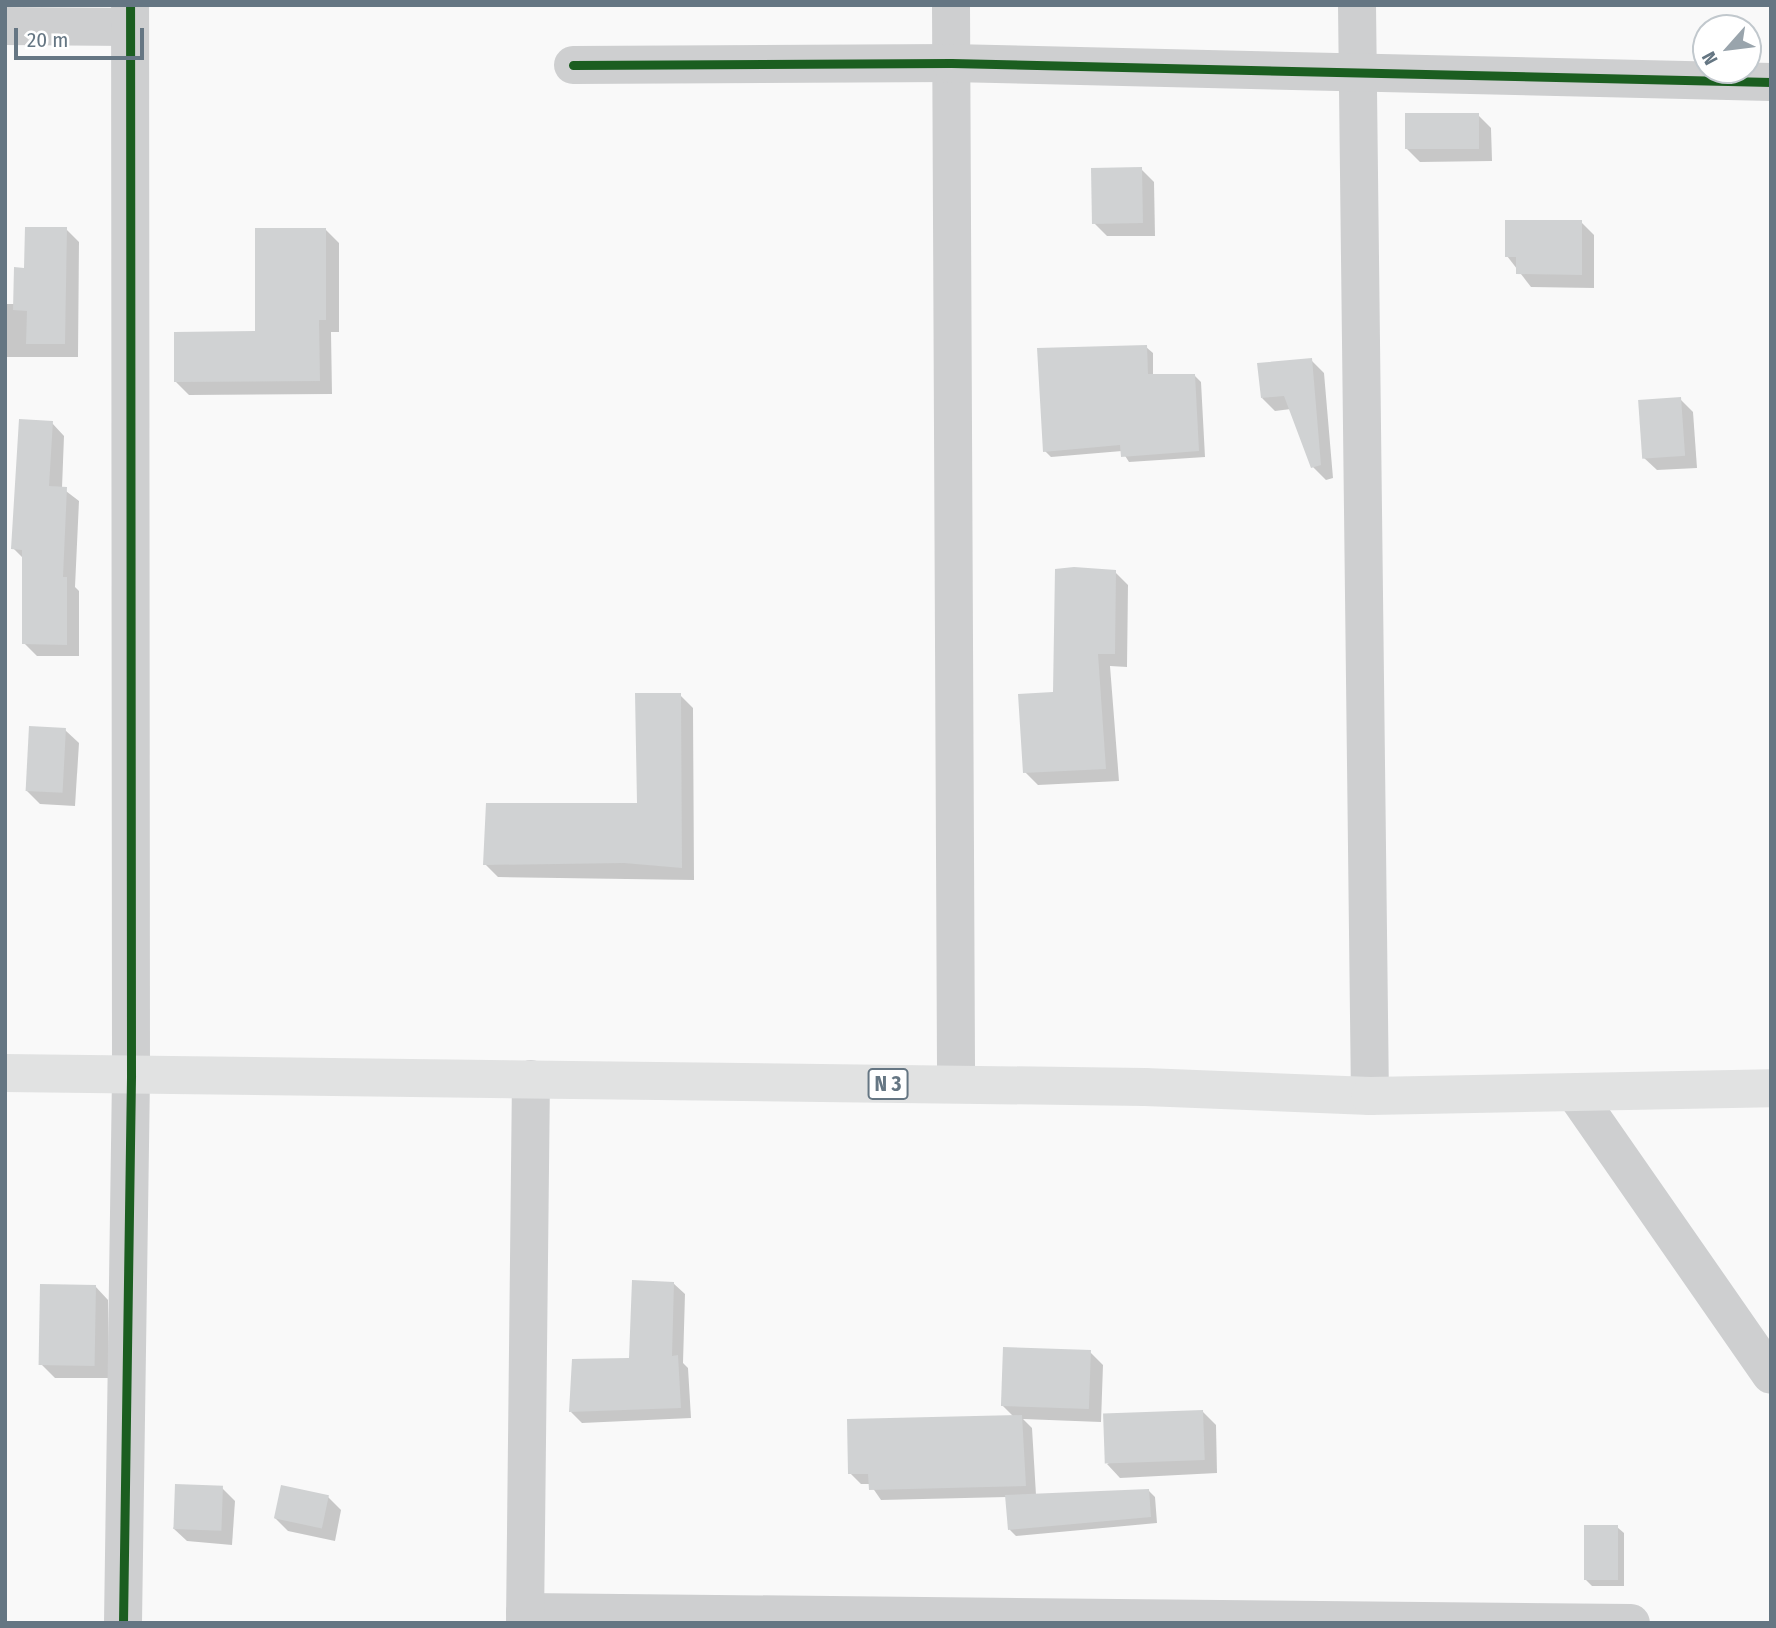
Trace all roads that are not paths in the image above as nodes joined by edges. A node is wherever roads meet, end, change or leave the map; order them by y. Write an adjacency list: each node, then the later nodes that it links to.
1 (951, 5): 5 (street)
2 (1357, 5): 7 (street)
3 (130, 16): 4 (street); 10 (street)
4 (5, 26)
5 (951, 63): 6 (street); 7 (street); 12 (street)
6 (573, 65)
7 (1358, 74): 8 (street); 15 (street)
8 (1771, 82)
9 (5, 1073): 10 (main road, N 3)
10 (131, 1075): 11 (main road, N 3); 19 (street)
11 (531, 1079): 12 (main road, N 3); 17 (street)
12 (956, 1084): 15 (main road, N 3)
13 (1771, 1088): 14 (main road, N 3)
14 (1575, 1093): 15 (main road, N 3); 16 (street)
15 (1370, 1096)
16 (1771, 1375)
17 (525, 1617): 18 (street)
18 (923, 1619): 20 (street)
19 (122, 1623)
20 (1631, 1623)

